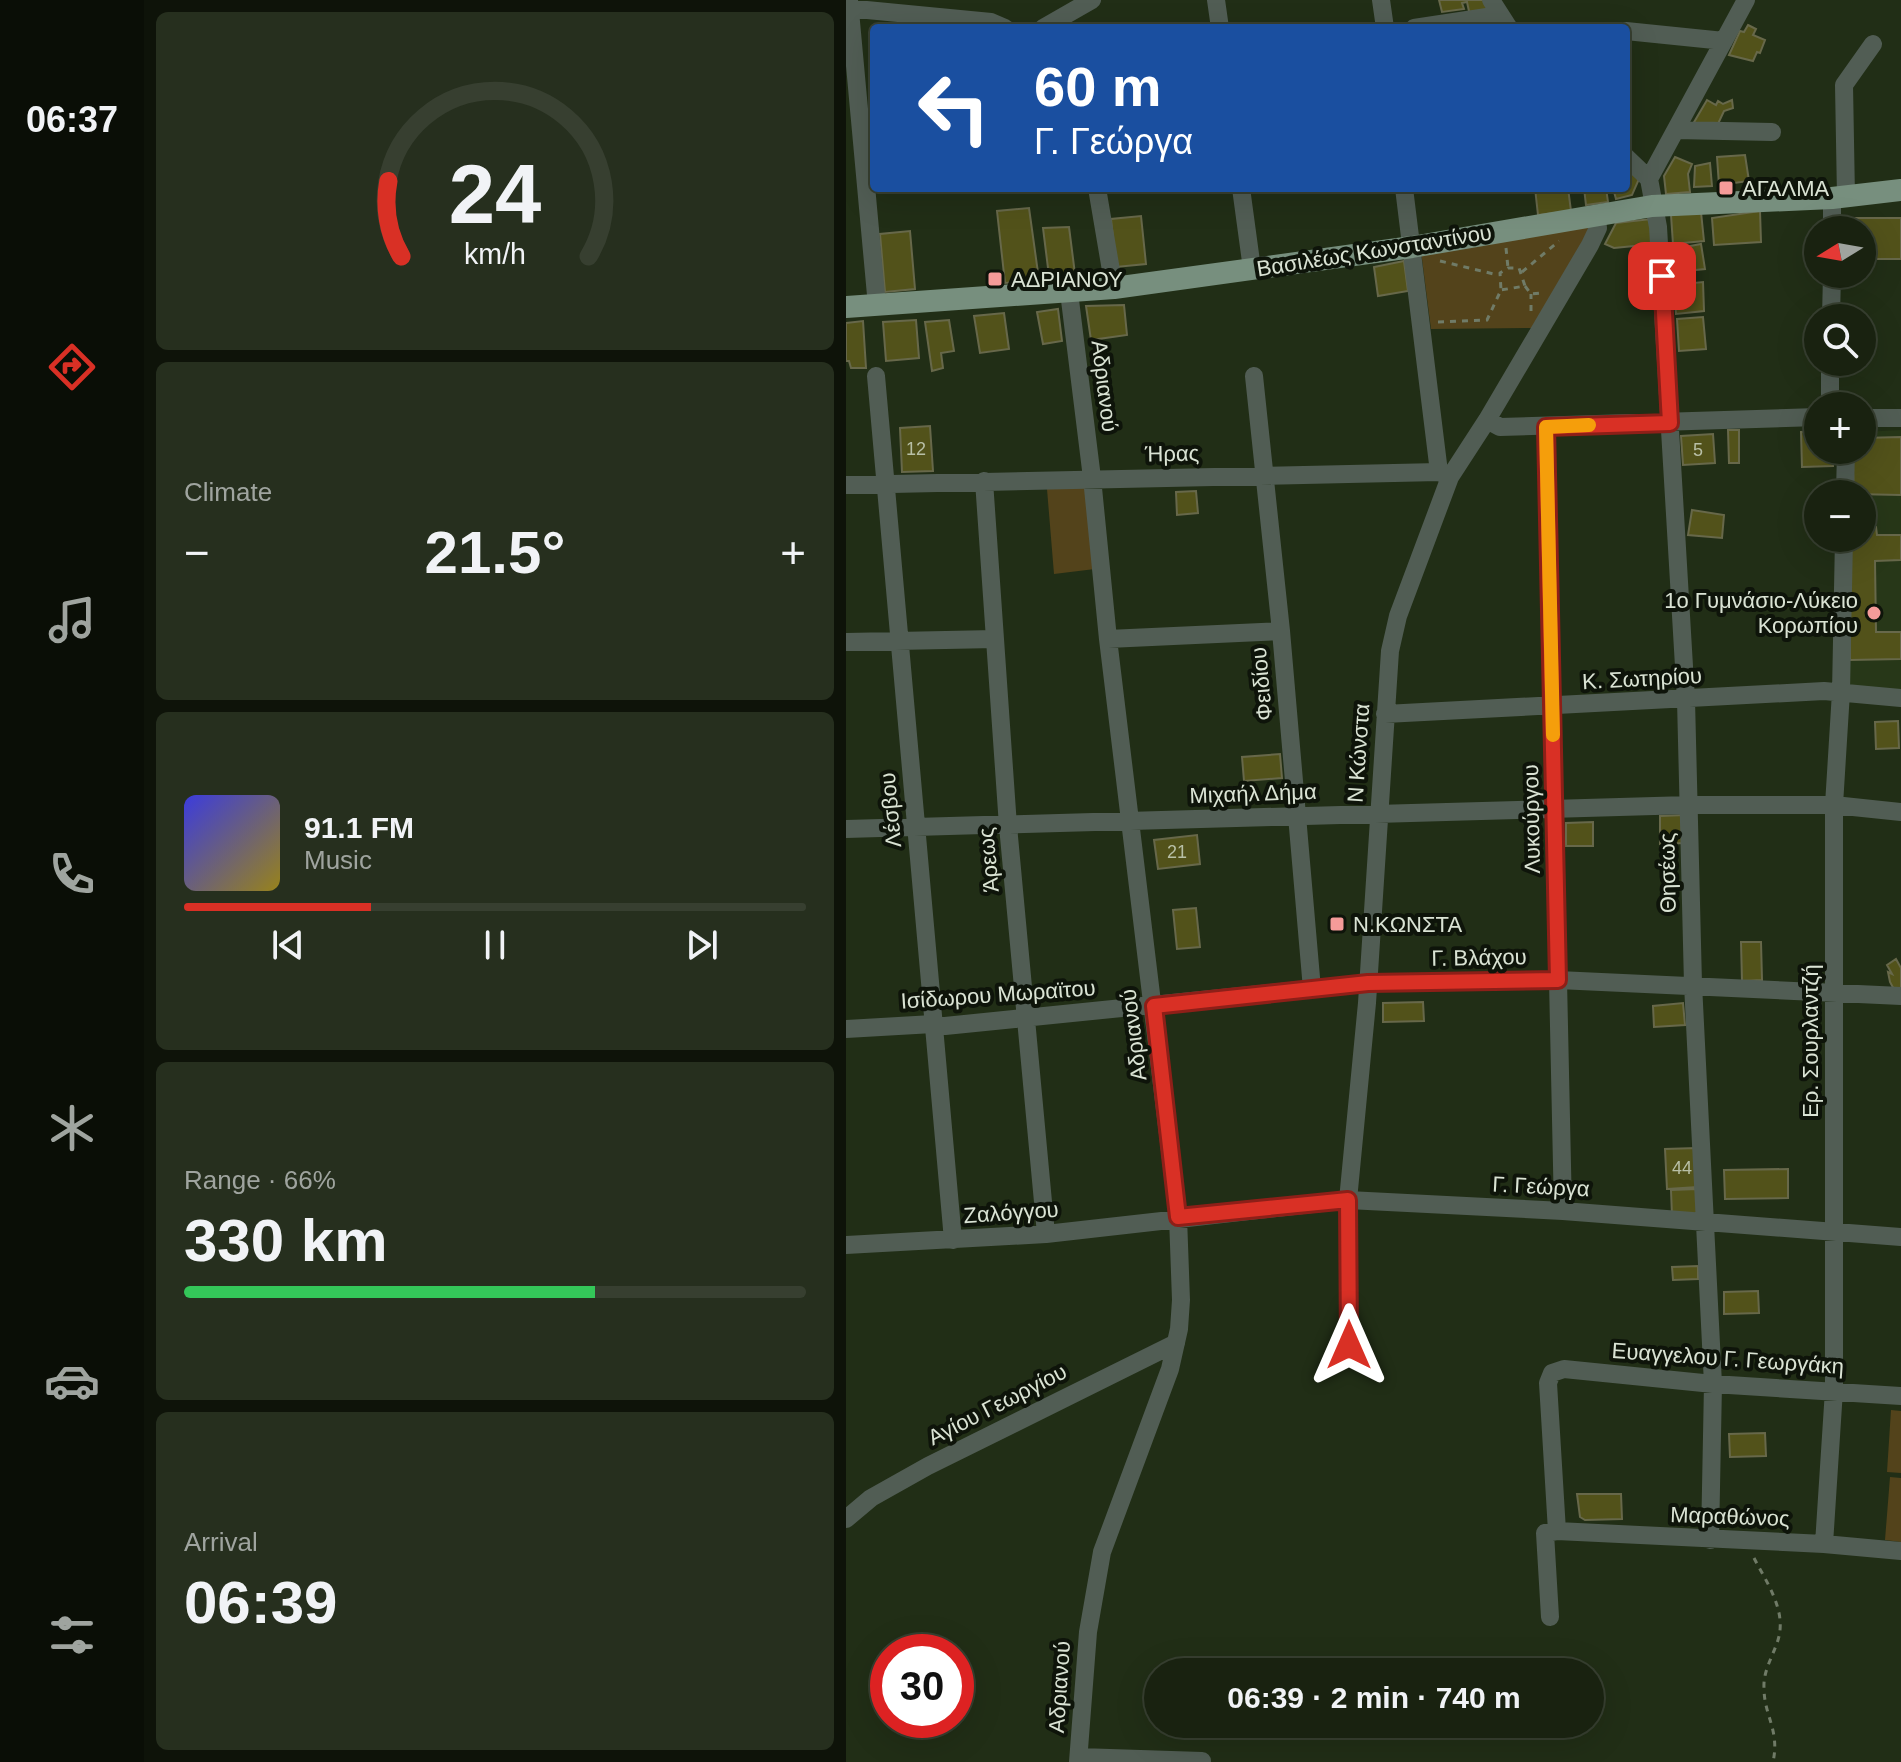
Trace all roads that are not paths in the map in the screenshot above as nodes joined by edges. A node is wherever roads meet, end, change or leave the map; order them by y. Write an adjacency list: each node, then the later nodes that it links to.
1 (1092, 0): 7 (street)
2 (1216, 0): 10 (street)
3 (1381, 0): 11 (street)
4 (1746, 0): 14 (street)
5 (848, 6): 8 (street); 18 (street)
6 (1500, 14): 12 (street)
7 (1068, 21)
8 (944, 23): 9 (street)
9 (996, 24)
10 (1219, 24)
11 (1384, 24)
12 (1439, 24)
13 (1630, 31): 14 (street)
14 (1724, 41): 16 (street)
15 (1873, 44): 27 (street)
16 (1676, 130): 17 (street); 21 (street)
17 (1772, 132)
18 (861, 138): 20 (street)
19 (1630, 161): 21 (street)
20 (870, 173)
21 (1649, 179): 28 (street, Θησέως)
22 (1901, 190): 27 (main road, Βασιλέως Κωνσταντίνου)
23 (872, 192): 35 (street)
24 (1098, 192): 33 (street)
25 (1242, 192): 32 (street)
26 (1405, 192): 31 (street)
27 (1839, 198): 28 (main road, Βασιλέως Κωνσταντίνου); 30 (street)
28 (1652, 206): 29 (main road, Βασιλέως Κωνσταντίνου); 43 (street, Θησέως)
29 (1596, 214): 31 (main road, Βασιλέως Κωνσταντίνου); 42 (street, Ν Κώνστα)
30 (1835, 216)
31 (1419, 246): 32 (main road, Βασιλέως Κωνσταντίνου); 45 (street)
32 (1252, 269): 33 (main road, Βασιλέως Κωνσταντίνου)
33 (1114, 288): 34 (main road, Βασιλέως Κωνσταντίνου)
34 (1069, 292): 35 (main road, Βασιλέως Κωνσταντίνου); 47 (street, Αδριανού)
35 (877, 306): 36 (main road, Βασιλέως Κωνσταντίνου)
36 (846, 307)
37 (876, 376): 49 (street, Λέσβου)
38 (1254, 376): 46 (street, Φειδίου)
39 (1804, 418): 43 (street)
40 (1876, 418): 41 (street)
41 (1901, 418)
42 (1487, 420): 44 (street); 45 (street, Ν Κώνστα)
43 (1670, 423): 44 (street); 59 (street, Θησέως)
44 (1546, 427): 60 (street, Λυκούργου)
45 (1444, 474): 46 (street, Ήρας); 61 (street, Ν Κώνστα)
46 (1264, 475): 47 (street, Ήρας); 52 (street, Φειδίου)
47 (1092, 478): 48 (street, Ήρας); 54 (street, Αδριανού)
48 (984, 481): 49 (street, Ήρας); 53 (street, Άρεως)
49 (884, 484): 50 (street, Ήρας); 55 (street, Λέσβου)
50 (846, 485)
51 (1844, 552): 57 (street, Ερ. Σουρλαντζή)
52 (1281, 631): 54 (street); 67 (street, Φειδίου)
53 (995, 639): 55 (street); 69 (street, Άρεως)
54 (1108, 639): 68 (street, Αδριανού)
55 (899, 641): 56 (street); 70 (street, Λέσβου)
56 (846, 642)
57 (1841, 692): 58 (street, Κ. Σωτηρίου); 59 (street, Κ. Σωτηρίου); 63 (street, Ερ. Σουρλαντζή)
58 (1901, 698)
59 (1686, 700): 60 (street, Κ. Σωτηρίου); 62 (street, Θησέως)
60 (1553, 706): 61 (street, Κ. Σωτηρίου); 64 (street, Λυκούργου)
61 (1385, 714): 66 (street, Ν Κώνστα)
62 (1689, 805): 63 (street, Μιχαήλ Δήμα); 64 (street, Μιχαήλ Δήμα); 74 (street, Θησέως)
63 (1834, 805): 65 (street, Μιχαήλ Δήμα); 76 (street, Ερ. Σουρλαντζή)
64 (1555, 810): 66 (street, Μιχαήλ Δήμα); 72 (street, Λυκούργου)
65 (1901, 812)
66 (1378, 813): 67 (street, Μιχαήλ Δήμα); 73 (street, Ν Κώνστα)
67 (1296, 815): 68 (street, Μιχαήλ Δήμα); 75 (street, Φειδίου)
68 (1130, 823): 69 (street, Μιχαήλ Δήμα); 78 (street, Αδριανού)
69 (1008, 826): 70 (street, Μιχαήλ Δήμα); 79 (street, Άρεως)
70 (916, 827): 71 (street, Μιχαήλ Δήμα); 80 (street, Λέσβου)
71 (846, 829)
72 (1558, 980): 73 (street, Γ. Βλάχου); 74 (street, Γ. Βλάχου); 83 (street, Λυκούργου)
73 (1368, 983): 75 (street, Γ. Βλάχου); 82 (street, Ν Κώνστα)
74 (1693, 984): 76 (street, Γ. Βλάχου); 85 (street, Θησέως)
75 (1312, 989): 78 (street, Γ. Βλάχου)
76 (1834, 991): 77 (street, Γ. Βλάχου); 86 (street, Ερ. Σουρλαντζή)
77 (1901, 996)
78 (1154, 1006): 79 (street, Ισίδωρου Μωραϊτου); 84 (street, Αδριανού)
79 (1027, 1016): 80 (street, Ισίδωρου Μωραϊτου); 87 (street, Άρεως)
80 (933, 1024): 81 (street, Ισίδωρου Μωραϊτου); 89 (street, Λέσβου)
81 (846, 1029)
82 (1348, 1200): 83 (street, Γ. Γεώργα); 84 (street, Γ. Γεώργα); 92 (street, Ν Κώνστα)
83 (1563, 1211): 85 (street, Γ. Γεώργα)
84 (1178, 1217): 87 (street, Ζαλόγγου); 91 (street, Αδριανού)
85 (1704, 1222): 86 (street, Γ. Γεώργα); 93 (street, Θησέως)
86 (1835, 1233): 88 (street, Γ. Γεώργα); 94 (street, Ερ. Σουρλαντζή)
87 (1046, 1234): 89 (street, Ζαλόγγου)
88 (1901, 1237)
89 (953, 1240): 90 (street, Ζαλόγγου)
90 (846, 1245)
91 (1176, 1343): 96 (street, Αγίου Γεωργίου); 102 (street, Αδριανού)
92 (1349, 1345)
93 (1713, 1384): 94 (street, Ευαγγελου Γ. Γεωργάκη); 97 (street, Ευαγγελου Γ. Γεωργάκη); 98 (street, Θησέως)
94 (1834, 1390): 95 (street, Ευαγγελου Γ. Γεωργάκη); 99 (street, Ερ. Σουρλαντζή)
95 (1901, 1396)
96 (846, 1519)
97 (1557, 1531): 98 (street, Μαραθώνος); 101 (street)
98 (1710, 1540): 99 (street, Μαραθώνος)
99 (1824, 1544): 100 (street, Μαραθώνος)
100 (1901, 1551)
101 (1550, 1617)
102 (1078, 1760): 103 (street)
103 (1202, 1761)

